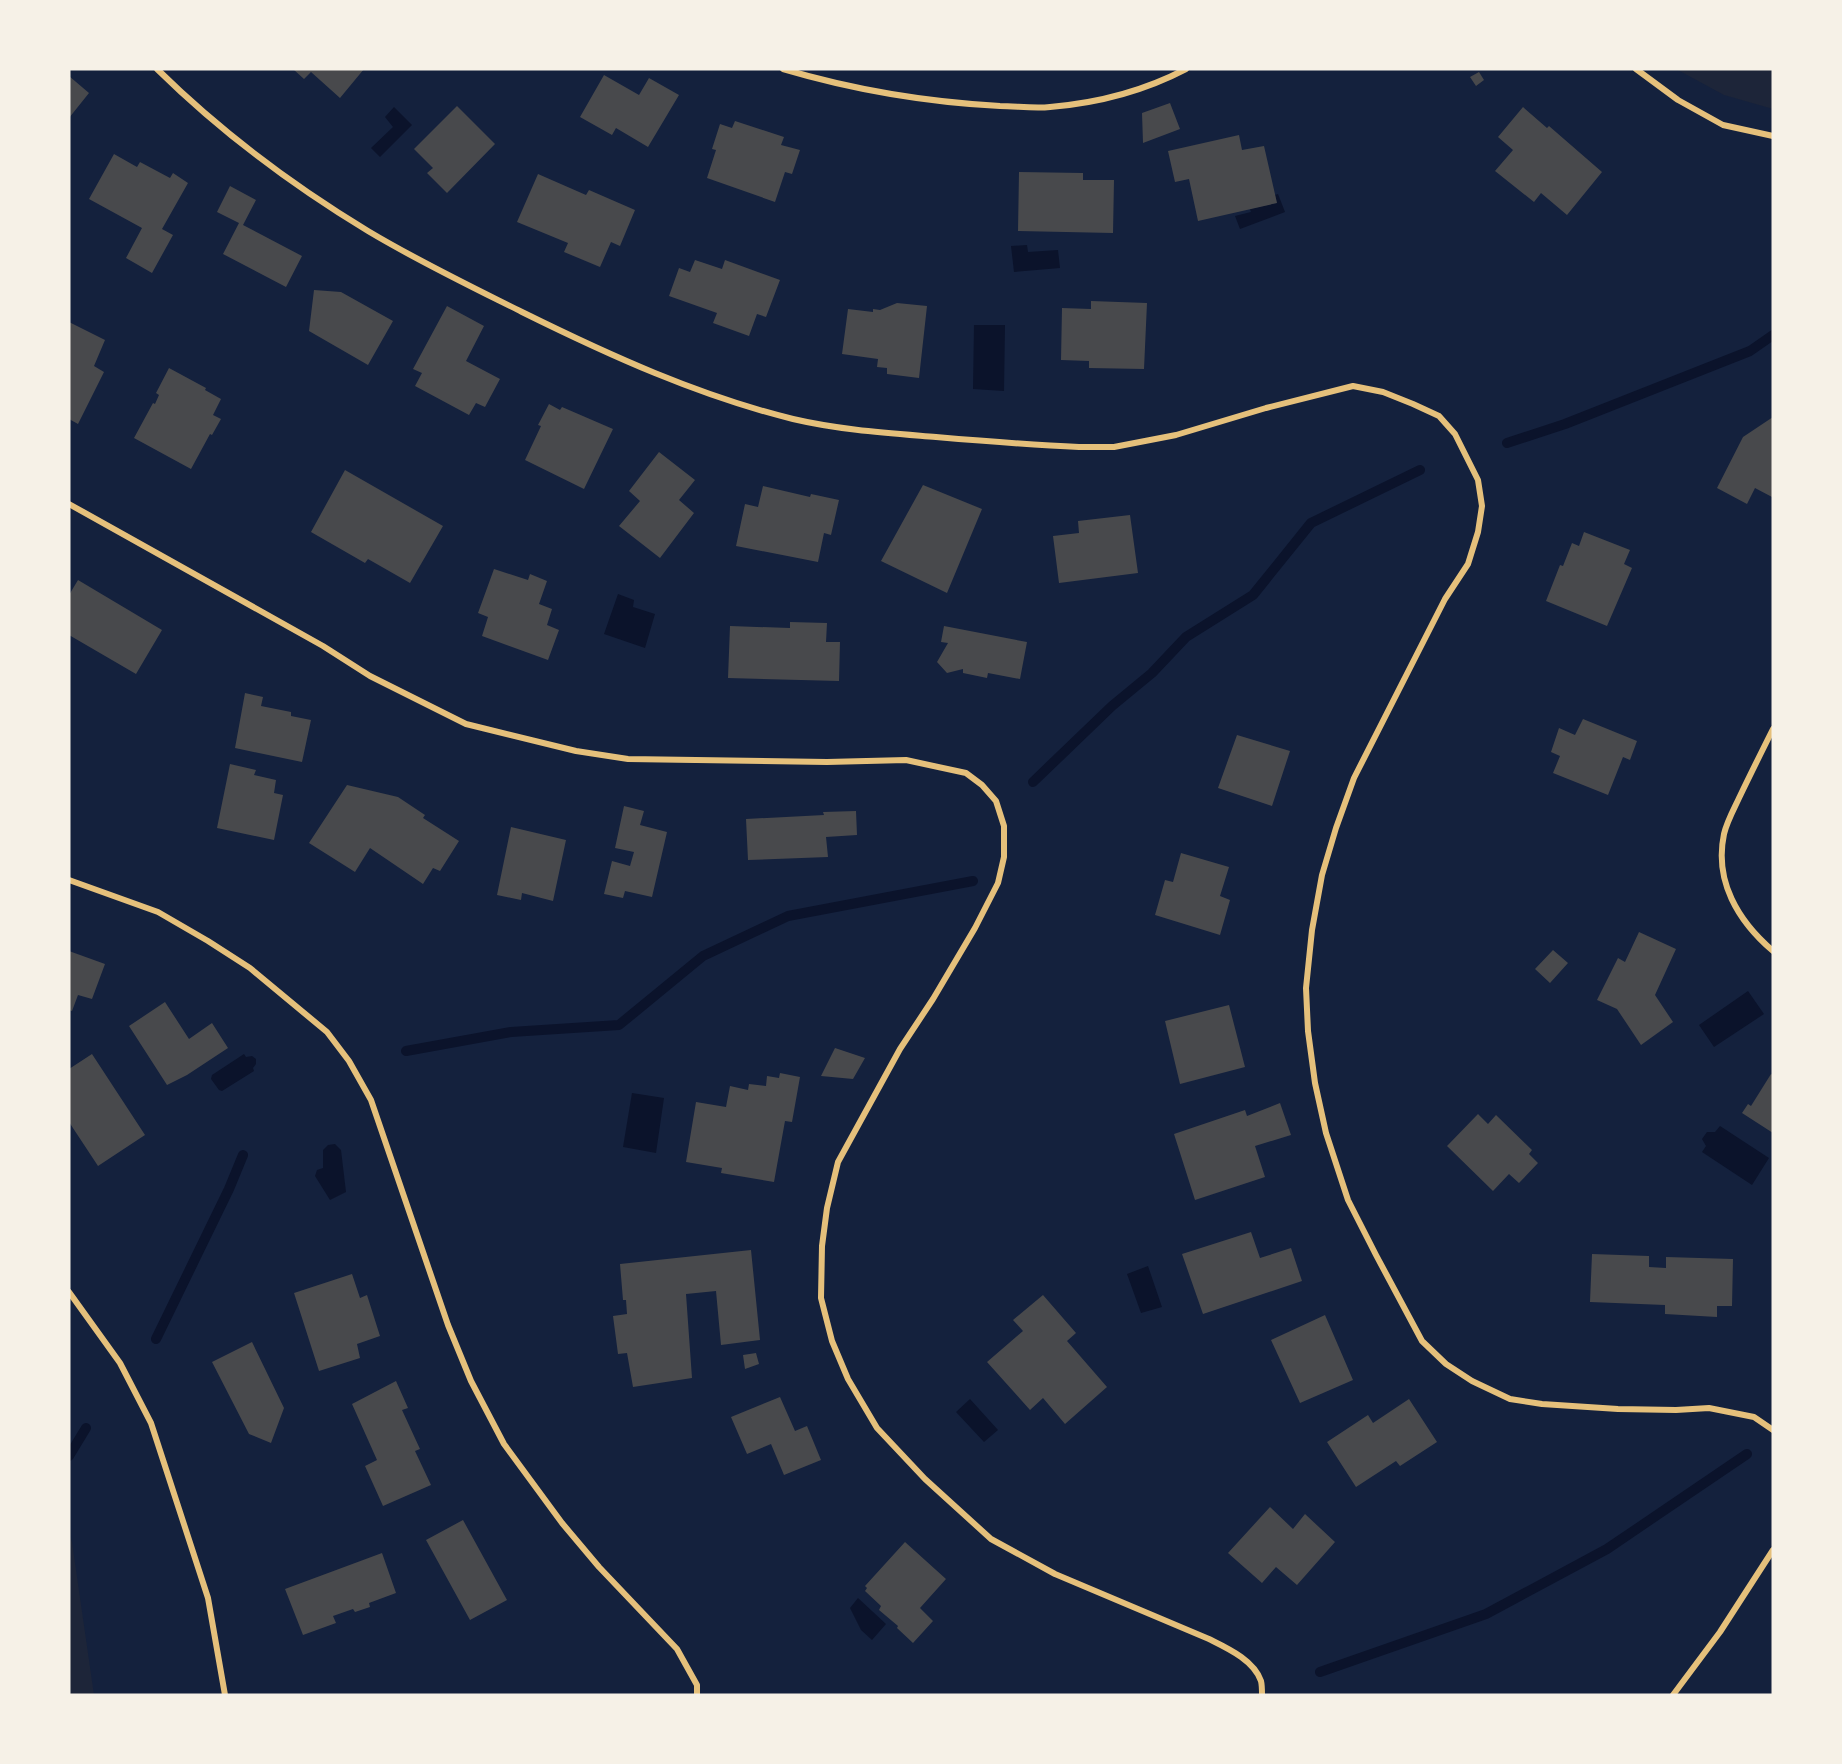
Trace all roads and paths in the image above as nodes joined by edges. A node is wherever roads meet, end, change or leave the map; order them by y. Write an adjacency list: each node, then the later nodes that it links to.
1 (157, 69): 11 (street)
2 (783, 69): 3 (street)
3 (1186, 69)
4 (1636, 69): 5 (street)
5 (1773, 136)
6 (69, 504): 15 (street)
7 (1773, 729): 9 (street)
8 (69, 880): 14 (street)
9 (1773, 951)
10 (69, 1292): 13 (street)
11 (1773, 1430)
12 (1773, 1550): 16 (street)
13 (225, 1695)
14 (697, 1695)
15 (1262, 1695)
16 (1673, 1695)

